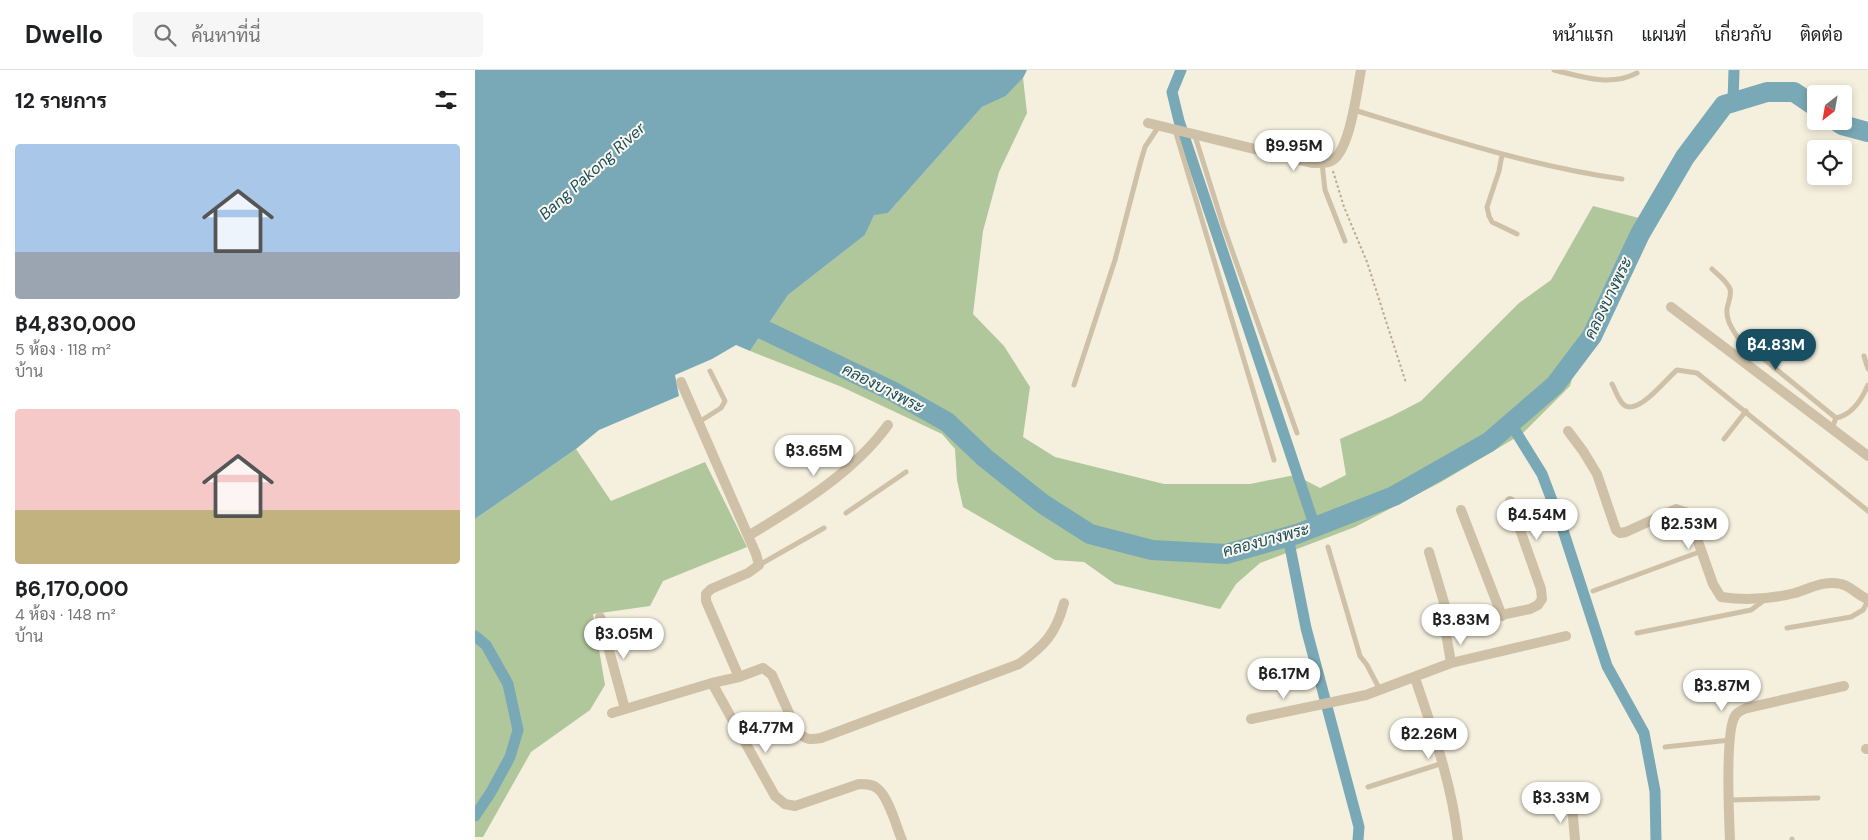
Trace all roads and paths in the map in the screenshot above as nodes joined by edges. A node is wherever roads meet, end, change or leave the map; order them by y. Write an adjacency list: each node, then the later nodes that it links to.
1 (1361, 70): 4 (street)
2 (1554, 70): 3 (lane)
3 (1637, 73)
4 (1354, 110): 9 (lane); 10 (street)
5 (1148, 123): 6 (street)
6 (1159, 126): 7 (street); 22 (lane)
7 (1175, 130): 8 (street); 33 (lane)
8 (1194, 134): 10 (street); 30 (lane)
9 (1502, 154): 11 (lane); 12 (lane)
10 (1327, 162): 13 (lane); 20 (path)
11 (1622, 179)
12 (1517, 234)
13 (1345, 241)
14 (1712, 269): 25 (lane)
15 (1671, 307): 28 (street)
16 (1863, 356): 17 (lane)
17 (1868, 369)
18 (710, 371): 26 (lane)
19 (681, 382): 26 (street)
20 (1406, 384)
21 (1613, 384): 24 (lane)
22 (1074, 385)
23 (1868, 385): 25 (lane)
24 (1746, 411): 31 (lane); 37 (lane)
25 (1836, 418): 28 (lane)
26 (699, 422): 40 (street)
27 (888, 425): 40 (street)
28 (1831, 429): 32 (street)
29 (1568, 431): 42 (street)
30 (1297, 433)
31 (1724, 439)
32 (1868, 456)
33 (1274, 460)
34 (906, 472): 38 (lane)
35 (1510, 501): 49 (street)
36 (1461, 510): 49 (street)
37 (1868, 511)
38 (845, 513)
39 (824, 528): 44 (lane)
40 (748, 536): 44 (street)
41 (1328, 547): 60 (lane)
42 (1702, 551): 45 (lane); 46 (street)
43 (1429, 552): 51 (street)
44 (759, 565): 56 (street)
45 (1593, 591)
46 (1767, 599): 47 (street); 53 (lane)
47 (1868, 600): 52 (lane)
48 (1064, 604): 56 (street)
49 (1502, 616): 51 (street)
50 (599, 618): 61 (street)
51 (1451, 626): 55 (street)
52 (1787, 628)
53 (1637, 633)
54 (1566, 636): 55 (street)
55 (1451, 663): 57 (street)
56 (739, 677): 58 (street)
57 (1415, 678): 60 (street); 66 (street)
58 (712, 683): 61 (street); 71 (street)
59 (1844, 686): 64 (street)
60 (1380, 691): 63 (street)
61 (625, 709): 62 (street)
62 (612, 713)
63 (1251, 719)
64 (1730, 740): 65 (lane); 69 (street)
65 (1665, 747)
66 (1443, 763): 67 (lane); 72 (street)
67 (1368, 787)
68 (1818, 798): 69 (lane)
69 (1729, 800): 74 (street)
70 (1572, 805): 73 (street)
71 (899, 839)
72 (1458, 840)
73 (1575, 840)
74 (1729, 840)

